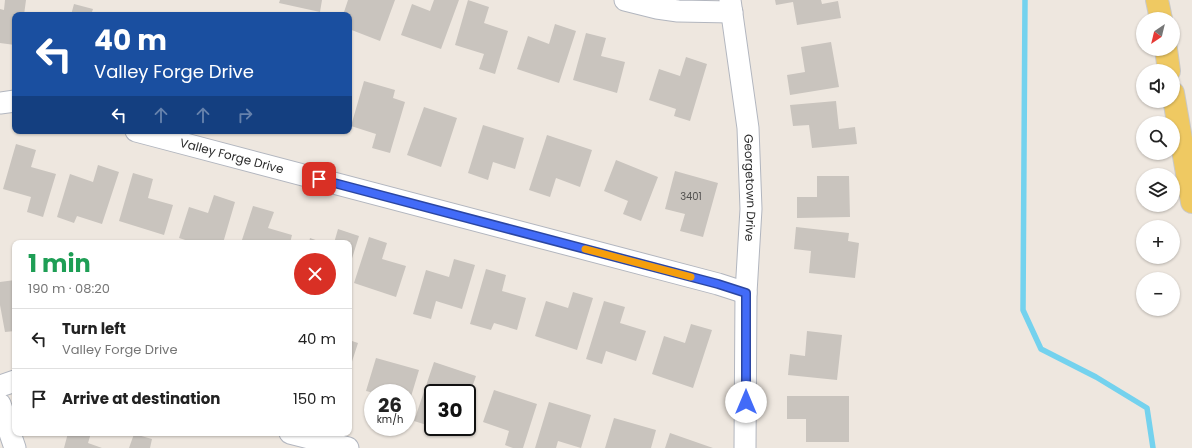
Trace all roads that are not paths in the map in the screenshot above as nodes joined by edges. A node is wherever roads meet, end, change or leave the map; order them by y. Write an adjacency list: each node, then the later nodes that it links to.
1 (625, 0): 3 (street)
2 (1157, 0): 4 (main road)
3 (731, 6): 10 (street, Georgetown Drive)
4 (1159, 12)
5 (12, 101): 6 (street)
6 (0, 102)
7 (1176, 108): 9 (main road)
8 (147, 134): 10 (street, Valley Forge Drive)
9 (1192, 202)
10 (746, 293): 17 (street, Georgetown Drive)
11 (12, 382): 12 (street)
12 (0, 386)
13 (0, 404): 15 (street)
14 (302, 436): 16 (street)
15 (15, 448)
16 (348, 448)
17 (745, 448)

